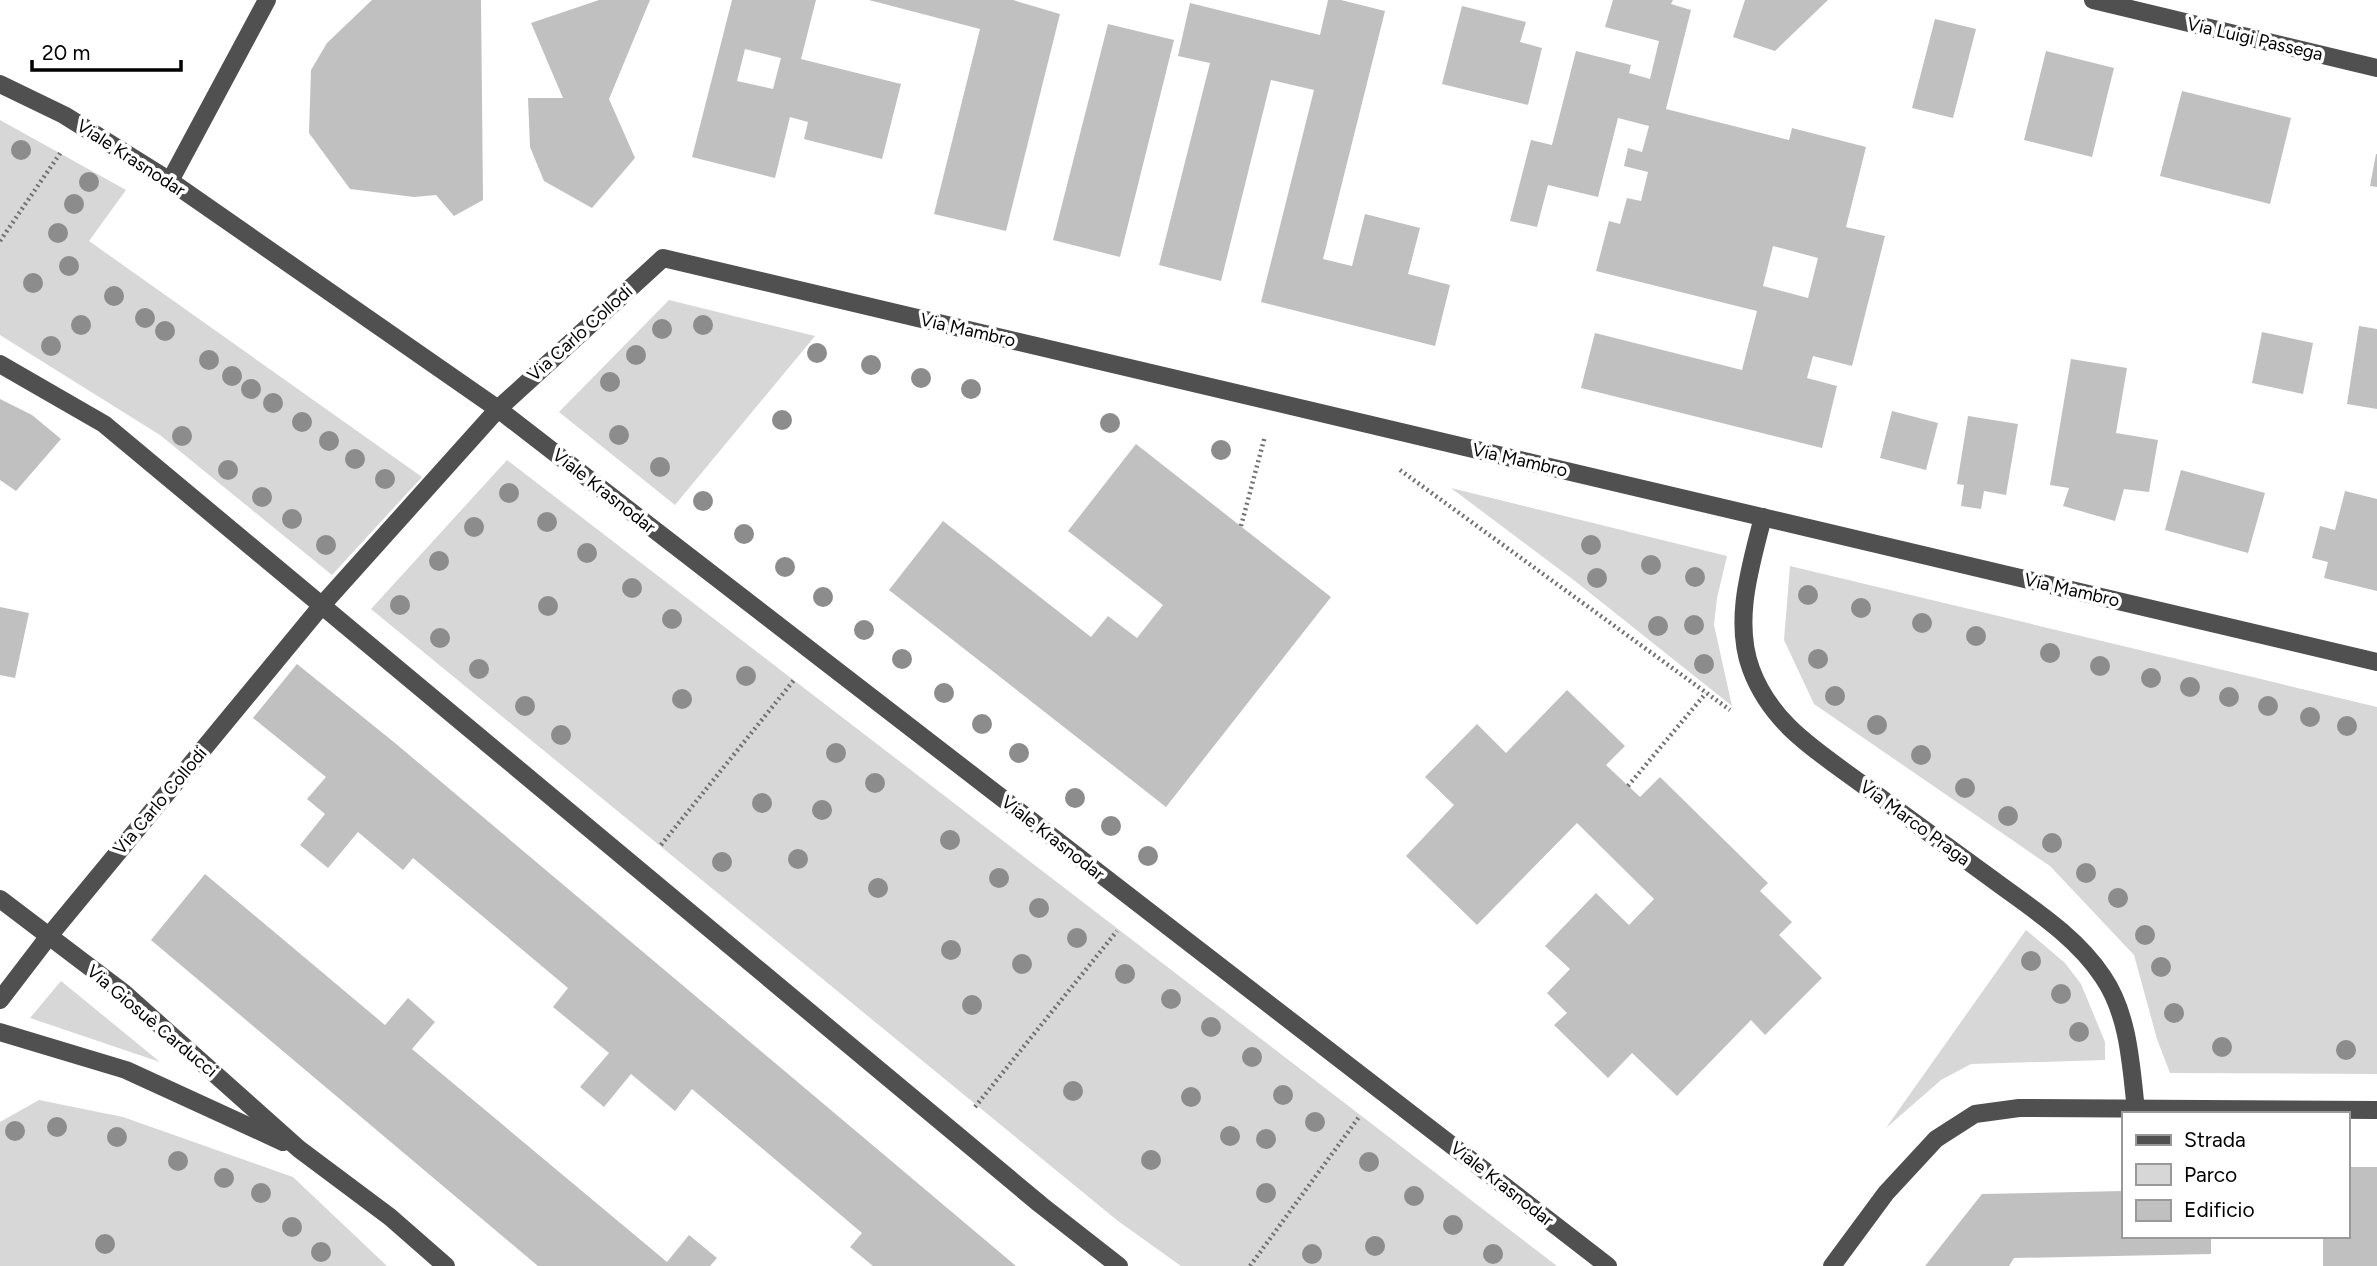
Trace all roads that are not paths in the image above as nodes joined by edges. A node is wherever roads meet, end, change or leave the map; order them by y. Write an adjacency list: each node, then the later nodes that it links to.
1 (267, 0): 5 (street)
2 (2093, 0): 3 (street, Via Luigi Passega)
3 (2377, 68)
4 (0, 84): 5 (street, Viale Krasnodar)
5 (170, 181): 8 (street, Viale Krasnodar)
6 (663, 258): 8 (street, Via Carlo Collodi); 9 (street, Via Mambro)
7 (0, 364): 10 (street)
8 (498, 409): 10 (street); 21 (street, Viale Krasnodar)
9 (1763, 517): 11 (street, Via Mambro); 16 (street, Via Marco Praga)
10 (323, 604): 13 (street, Via Carlo Collodi); 20 (street)
11 (2377, 662)
12 (0, 899): 13 (street, Via Giosuè Carducci)
13 (49, 936): 14 (street, Via Carlo Collodi); 18 (street, Via Giosuè Carducci)
14 (0, 1000)
15 (0, 1032): 18 (street, Via Giosuè Carducci)
16 (2136, 1110): 17 (street); 22 (street)
17 (2377, 1110)
18 (299, 1149): 19 (street, Via Giosuè Carducci)
19 (446, 1266)
20 (1119, 1266)
21 (1608, 1266)
22 (1832, 1266)

